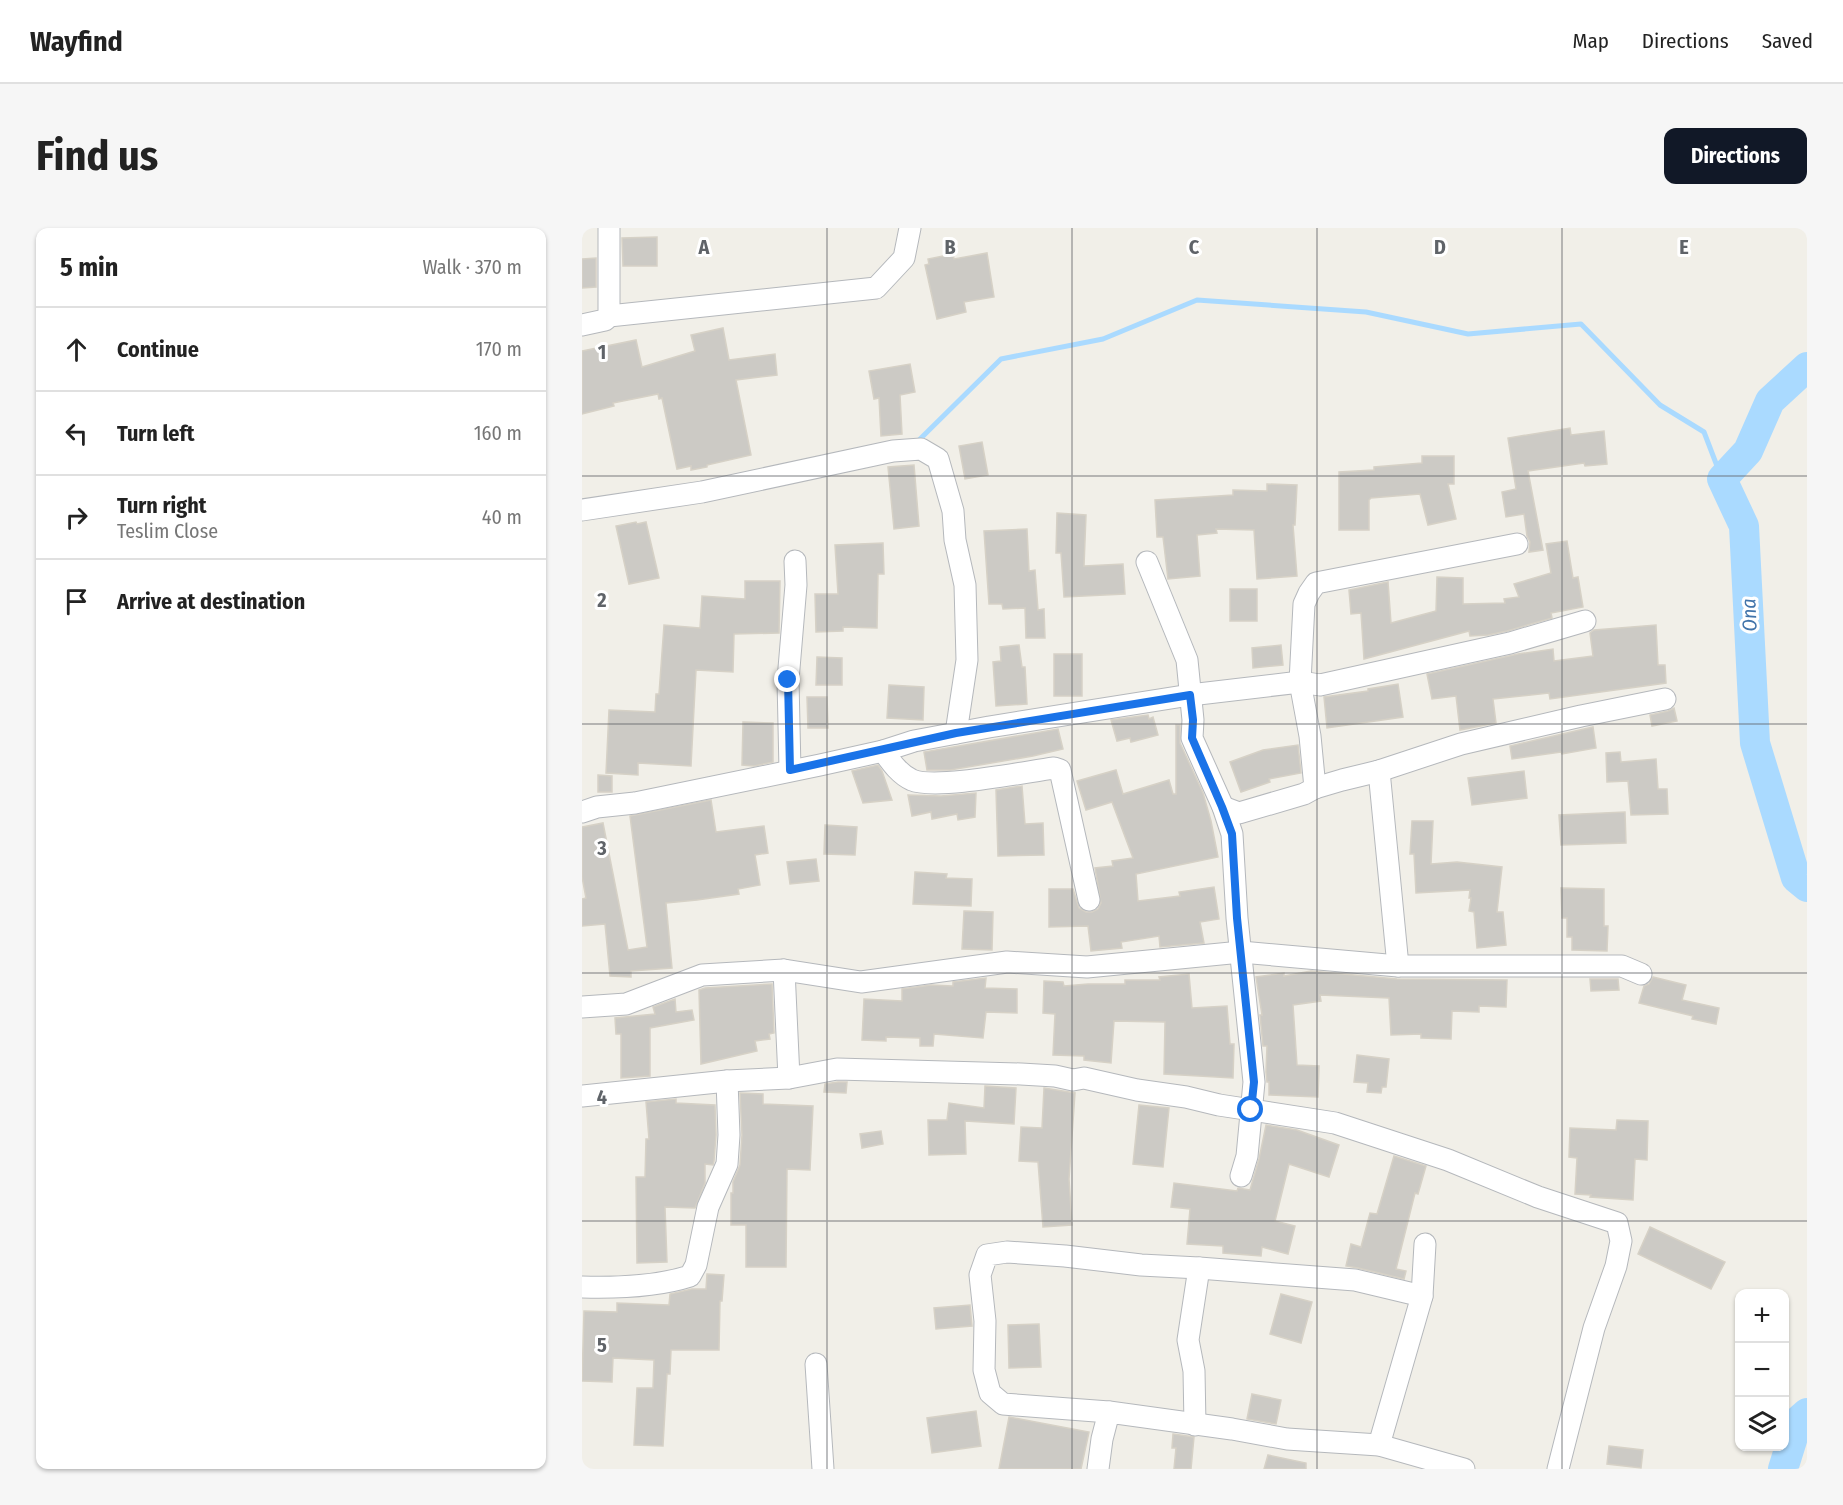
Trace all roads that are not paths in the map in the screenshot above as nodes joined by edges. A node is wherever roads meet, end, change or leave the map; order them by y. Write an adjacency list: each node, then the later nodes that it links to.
1 (609, 228): 3 (street)
2 (910, 228): 3 (street)
3 (609, 315): 4 (street)
4 (582, 325)
5 (582, 510): 13 (street)
6 (1517, 544): 10 (street)
7 (795, 561): 15 (street)
8 (1147, 562): 11 (street)
9 (1585, 621): 10 (street)
10 (1300, 682): 11 (street); 17 (street)
11 (1190, 695): 13 (street); 18 (street)
12 (1665, 699): 16 (street)
13 (956, 733): 14 (street)
14 (883, 751): 15 (street); 20 (street)
15 (790, 770): 19 (street)
16 (1379, 771): 17 (street); 22 (street)
17 (1315, 788): 18 (street)
18 (1222, 807): 21 (street)
19 (582, 812)
20 (1089, 900)
21 (1241, 952): 22 (street); 23 (street); 29 (street)
22 (1398, 966): 24 (street)
23 (784, 970): 25 (street); 26 (street)
24 (1641, 974)
25 (582, 1007)
26 (789, 1077): 27 (street); 29 (street)
27 (727, 1081): 28 (street); 33 (street)
28 (582, 1096)
29 (1251, 1110): 30 (street); 42 (street)
30 (1242, 1176)
31 (1425, 1244): 34 (street)
32 (1199, 1268): 34 (street); 36 (street); 37 (street)
33 (582, 1287)
34 (1422, 1296): 38 (street)
35 (816, 1364): 39 (street)
36 (1109, 1412): 37 (street); 40 (street)
37 (1195, 1425): 38 (street)
38 (1379, 1445): 41 (street)
39 (823, 1469)
40 (1098, 1469)
41 (1464, 1469)
42 (1558, 1469)

